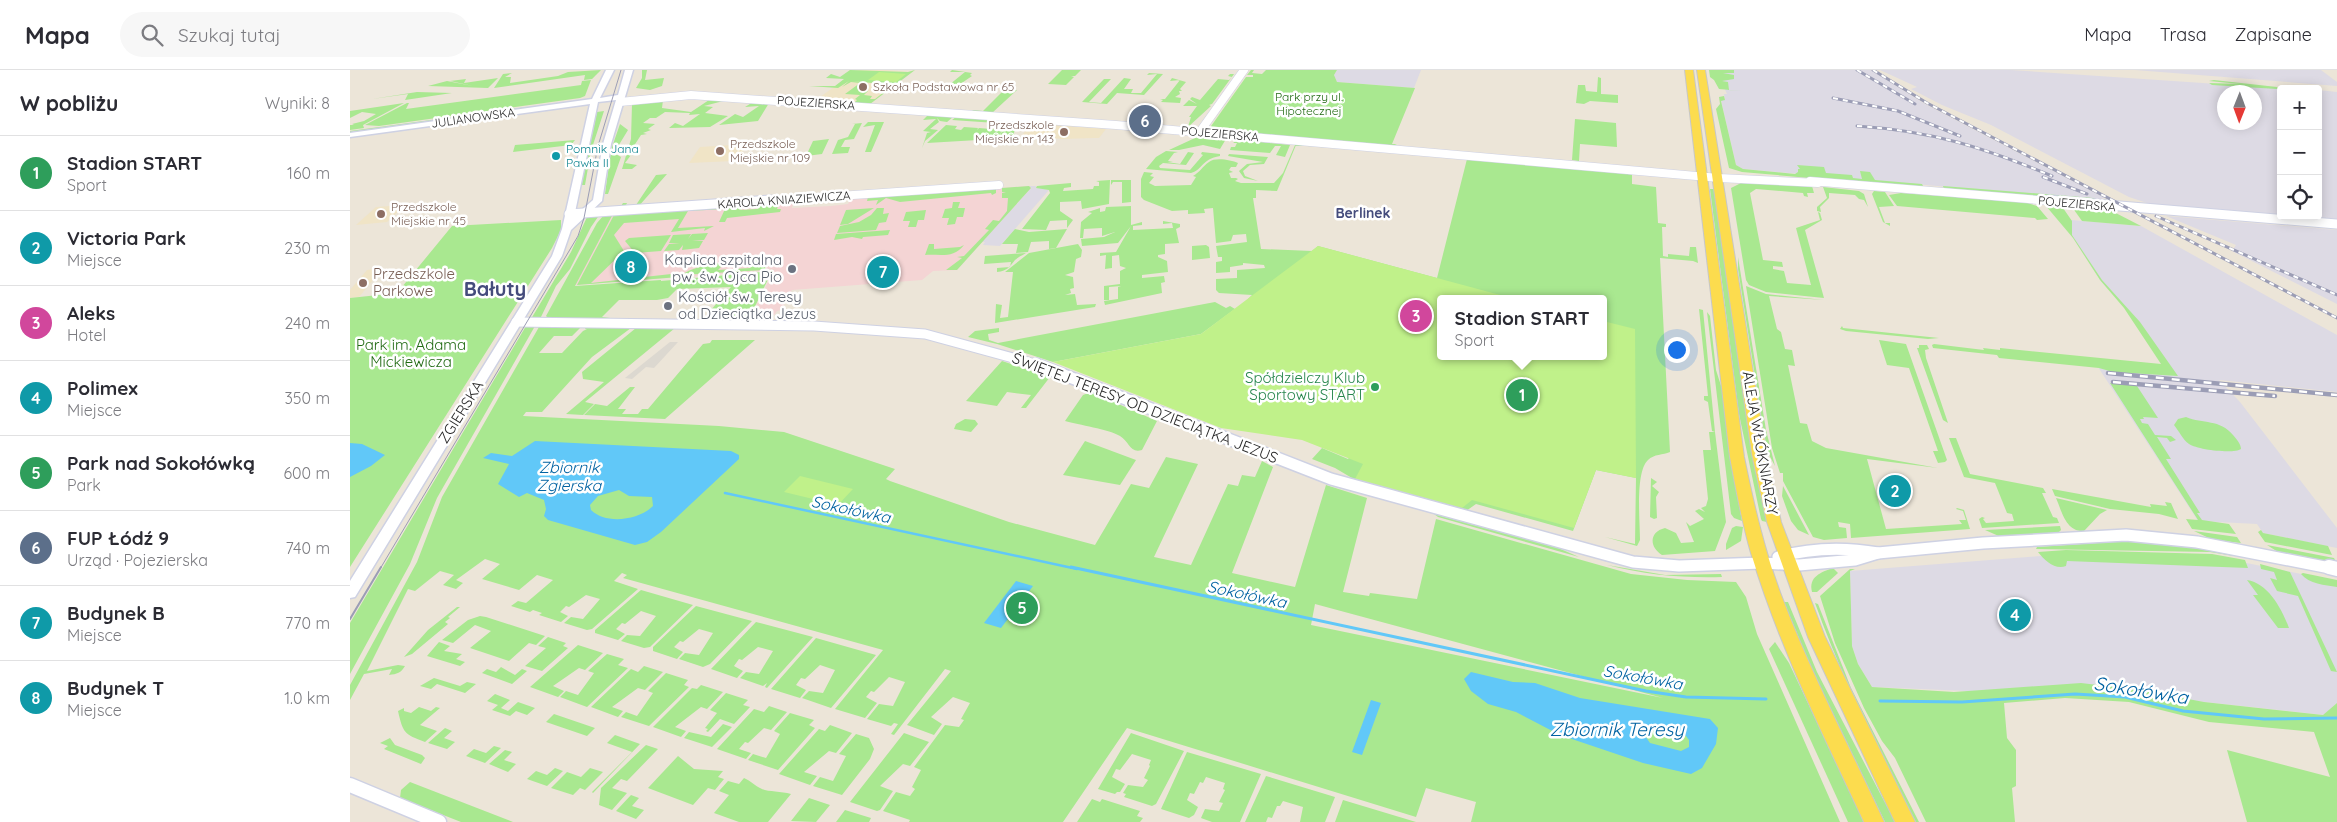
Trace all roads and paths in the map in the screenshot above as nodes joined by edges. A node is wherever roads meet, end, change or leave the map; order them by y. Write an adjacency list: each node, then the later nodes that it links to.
1 (610, 70): 7 (main road, ZGIERSKA)
2 (629, 70): 6 (main road, ZGIERSKA)
3 (1244, 70): 8 (street)
4 (1689, 70): 13 (main road, ALEJA WŁÓKNIARZY)
5 (1701, 70): 14 (main road, ALEJA WŁÓKNIARZY)
6 (620, 99): 7 (main road); 9 (street, POJEZIERSKA); 16 (main road, ZGIERSKA)
7 (595, 103): 11 (main road, JULIANOWSKA); 12 (main road, JULIANOWSKA); 17 (main road, ZGIERSKA)
8 (1216, 109): 9 (street); 10 (street)
9 (1188, 132): 10 (street, POJEZIERSKA)
10 (1199, 133): 13 (street, POJEZIERSKA)
11 (350, 135)
12 (350, 140)
13 (1703, 174): 14 (street, POJEZIERSKA); 22 (main road, ALEJA WŁÓKNIARZY)
14 (1719, 176): 18 (street, POJEZIERSKA); 21 (main road, ALEJA WŁÓKNIARZY)
15 (999, 186): 16 (street, KAROLA KNIAZIEWICZA)
16 (585, 213): 17 (street, KAROLA KNIAZIEWICZA); 19 (main road, ZGIERSKA)
17 (569, 214): 19 (main road, ZGIERSKA)
18 (2337, 224)
19 (567, 229): 20 (main road, ZGIERSKA)
20 (516, 322): 22 (street, ŚWIĘTEJ TERESY OD DZIECIĄTKA JEZUS); 24 (main road, ZGIERSKA)
21 (1786, 560): 22 (street, ŚWIĘTEJ TERESY OD DZIECIĄTKA JEZUS); 23 (street, ŚWIĘTEJ TERESY OD DZIECIĄTKA JEZUS); 28 (main road, ALEJA WŁÓKNIARZY)
22 (1762, 563): 27 (main road, ALEJA WŁÓKNIARZY)
23 (2337, 569)
24 (350, 593)
25 (350, 785): 26 (street)
26 (439, 822)
27 (1874, 822)
28 (1905, 822)

